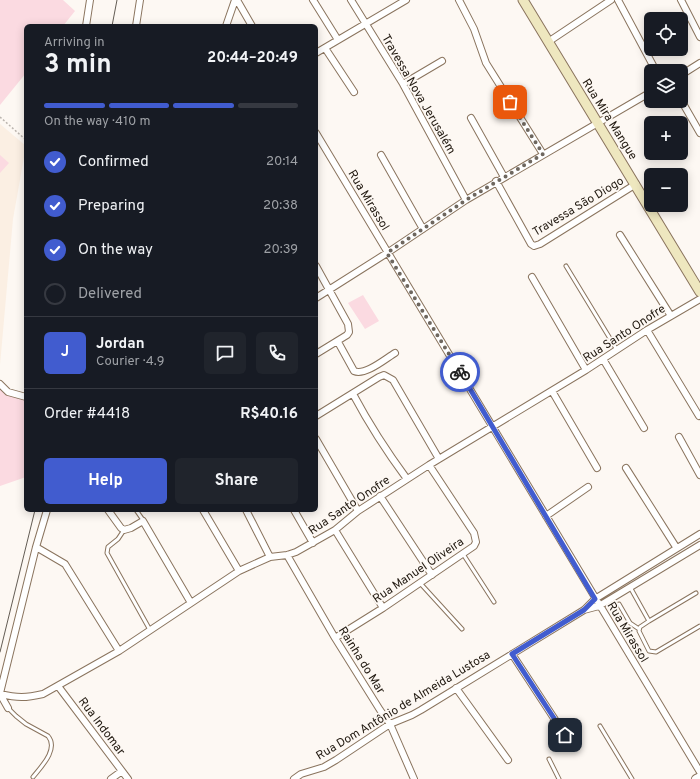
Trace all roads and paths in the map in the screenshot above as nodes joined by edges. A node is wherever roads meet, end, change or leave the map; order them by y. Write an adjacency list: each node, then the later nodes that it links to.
1 (90, 0): 12 (street)
2 (140, 0): 13 (street)
3 (236, 0): 14 (street); 15 (street)
4 (313, 0): 18 (street)
5 (351, 0): 16 (street, Travessa Nova Jerusalém)
6 (406, 0): 16 (street)
7 (459, 0): 36 (street)
8 (523, 0): 19 (main road, Rua Mira Mangue)
9 (611, 0): 19 (street)
10 (618, 0): 24 (street)
11 (681, 0): 17 (street)
12 (86, 24)
13 (136, 24)
14 (227, 24)
15 (251, 24)
16 (366, 24): 18 (street); 26 (street, Travessa Nova Jerusalém)
17 (700, 37)
18 (338, 40): 20 (street)
19 (548, 42): 32 (main road, Rua Mira Mangue)
20 (325, 48): 21 (street); 27 (street)
21 (318, 52)
22 (442, 61): 26 (street)
23 (700, 63): 25 (street)
24 (652, 64)
25 (688, 71)
26 (403, 84): 41 (street, Travessa Nova Jerusalém)
27 (354, 92)
28 (644, 96): 32 (street)
29 (686, 108): 33 (street)
30 (0, 117): 35 (path)
31 (471, 118): 38 (street)
32 (598, 124): 36 (street); 40 (main road, Rua Mira Mangue)
33 (700, 131)
34 (318, 136): 44 (street, Rua Mirassol)
35 (24, 138)
36 (543, 154): 38 (street)
37 (381, 155): 42 (street)
38 (504, 177): 39 (street)
39 (496, 181): 40 (street, Travessa São Diogo); 41 (street)
40 (636, 184): 49 (main road, Rua Mira Mangue)
41 (466, 200): 42 (street)
42 (423, 229): 44 (street)
43 (620, 235): 52 (street)
44 (387, 253): 48 (street); 66 (street, Rua Mirassol)
45 (566, 266): 55 (lane)
46 (318, 270): 48 (street)
47 (532, 277): 59 (street)
48 (329, 290): 50 (street); 54 (street)
49 (700, 292)
50 (318, 297)
51 (700, 299): 52 (street, Rua Santo Onofre)
52 (670, 316): 53 (street, Rua Santo Onofre)
53 (647, 330): 55 (street, Rua Santo Onofre); 65 (street)
54 (338, 342): 56 (street); 57 (street)
55 (617, 350): 58 (street, Rua Santo Onofre)
56 (318, 353)
57 (395, 353)
58 (603, 359): 59 (street, Rua Santo Onofre); 67 (street)
59 (586, 370): 61 (street, Rua Santo Onofre)
60 (0, 384): 63 (street)
61 (552, 391): 66 (street, Rua Santo Onofre); 72 (street)
62 (353, 394): 64 (street); 70 (street); 75 (street)
63 (24, 396)
64 (318, 415)
65 (699, 416)
66 (493, 427): 70 (street, Rua Santo Onofre); 85 (street, Rua Mirassol)
67 (644, 428)
68 (679, 437): 74 (street)
69 (318, 442): 78 (street)
70 (439, 459): 71 (street, Rua Santo Onofre)
71 (429, 465): 75 (street, Rua Santo Onofre); 94 (street, Rua Manuel Oliveira)
72 (597, 468)
73 (626, 468): 93 (street)
74 (700, 475)
75 (407, 479): 77 (street, Rua Santo Onofre)
76 (588, 487): 85 (street)
77 (380, 496): 78 (street, Rua Santo Onofre); 98 (street)
78 (358, 511): 88 (street, Rua Santo Onofre)
79 (46, 512): 92 (street)
80 (110, 512): 87 (street)
81 (137, 512): 86 (lane)
82 (204, 512): 97 (street)
83 (247, 512): 96 (street)
84 (295, 512): 90 (street)
85 (546, 516): 102 (street, Rua Mirassol)
86 (143, 521): 87 (street); 104 (street)
87 (124, 530): 113 (lane)
88 (335, 530): 90 (street, Rua Santo Onofre); 107 (street)
89 (700, 534): 93 (street, Rua Dom Antônio de Almeida Lustosa)
90 (313, 543): 95 (street, Rua Santo Onofre)
91 (700, 545): 100 (street, Rua Dom Antônio de Almeida Lustosa)
92 (36, 547): 115 (street); 119 (street)
93 (676, 547): 102 (street, Rua Dom Antônio de Almeida Lustosa)
94 (463, 554): 98 (street, Rua Manuel Oliveira); 103 (lane)
95 (288, 555): 96 (street, Rua Santo Onofre); 114 (street, Rainha do Mar)
96 (270, 558): 97 (street, Rua Santo Onofre)
97 (239, 571): 104 (street, Rua Santo Onofre)
98 (432, 575): 99 (street, Rua Manuel Oliveira)
99 (420, 583): 107 (street, Rua Manuel Oliveira); 111 (lane)
100 (630, 587): 106 (street, Rua Dom Antônio de Almeida Lustosa); 109 (lane)
101 (696, 593): 109 (lane)
102 (595, 599): 106 (street, Rua Mirassol); 108 (street, Rua Dom Antônio de Almeida Lustosa)
103 (494, 602)
104 (191, 604): 113 (street, Rua Santo Onofre)
105 (619, 604): 112 (lane)
106 (599, 606): 108 (street, Rua Dom Antônio de Almeida Lustosa); 127 (street, Rua Mirassol)
107 (383, 608): 114 (street, Rua Manuel Oliveira)
108 (584, 610): 116 (street, Rua Dom Antônio de Almeida Lustosa)
109 (649, 621): 112 (lane)
110 (700, 626): 112 (lane)
111 (462, 629)
112 (639, 629)
113 (150, 630): 115 (street, Rua Santo Onofre)
114 (335, 638): 121 (street, Rainha do Mar)
115 (119, 651): 117 (street, Rua Santo Onofre)
116 (512, 654): 118 (street, Rua Dom Antônio de Almeida Lustosa); 123 (street)
117 (58, 686): 119 (street, Rua Santo Onofre); 126 (street, Rua Indomar)
118 (456, 688): 121 (street, Rua Dom Antônio de Almeida Lustosa); 125 (street)
119 (0, 694): 120 (street)
120 (8, 708): 129 (lane)
121 (390, 724): 132 (street, Rua Dom Antônio de Almeida Lustosa); 133 (street, Rainha do Mar)
122 (600, 726): 135 (lane)
123 (565, 735)
124 (548, 759): 134 (lane)
125 (508, 760)
126 (122, 771): 130 (street); 131 (street, Rua Indomar)
127 (700, 772)
128 (700, 777): 136 (street)
129 (33, 778)
130 (111, 779)
131 (128, 779)
132 (294, 779)
133 (414, 779)
134 (559, 779)
135 (632, 779)
136 (696, 779)

